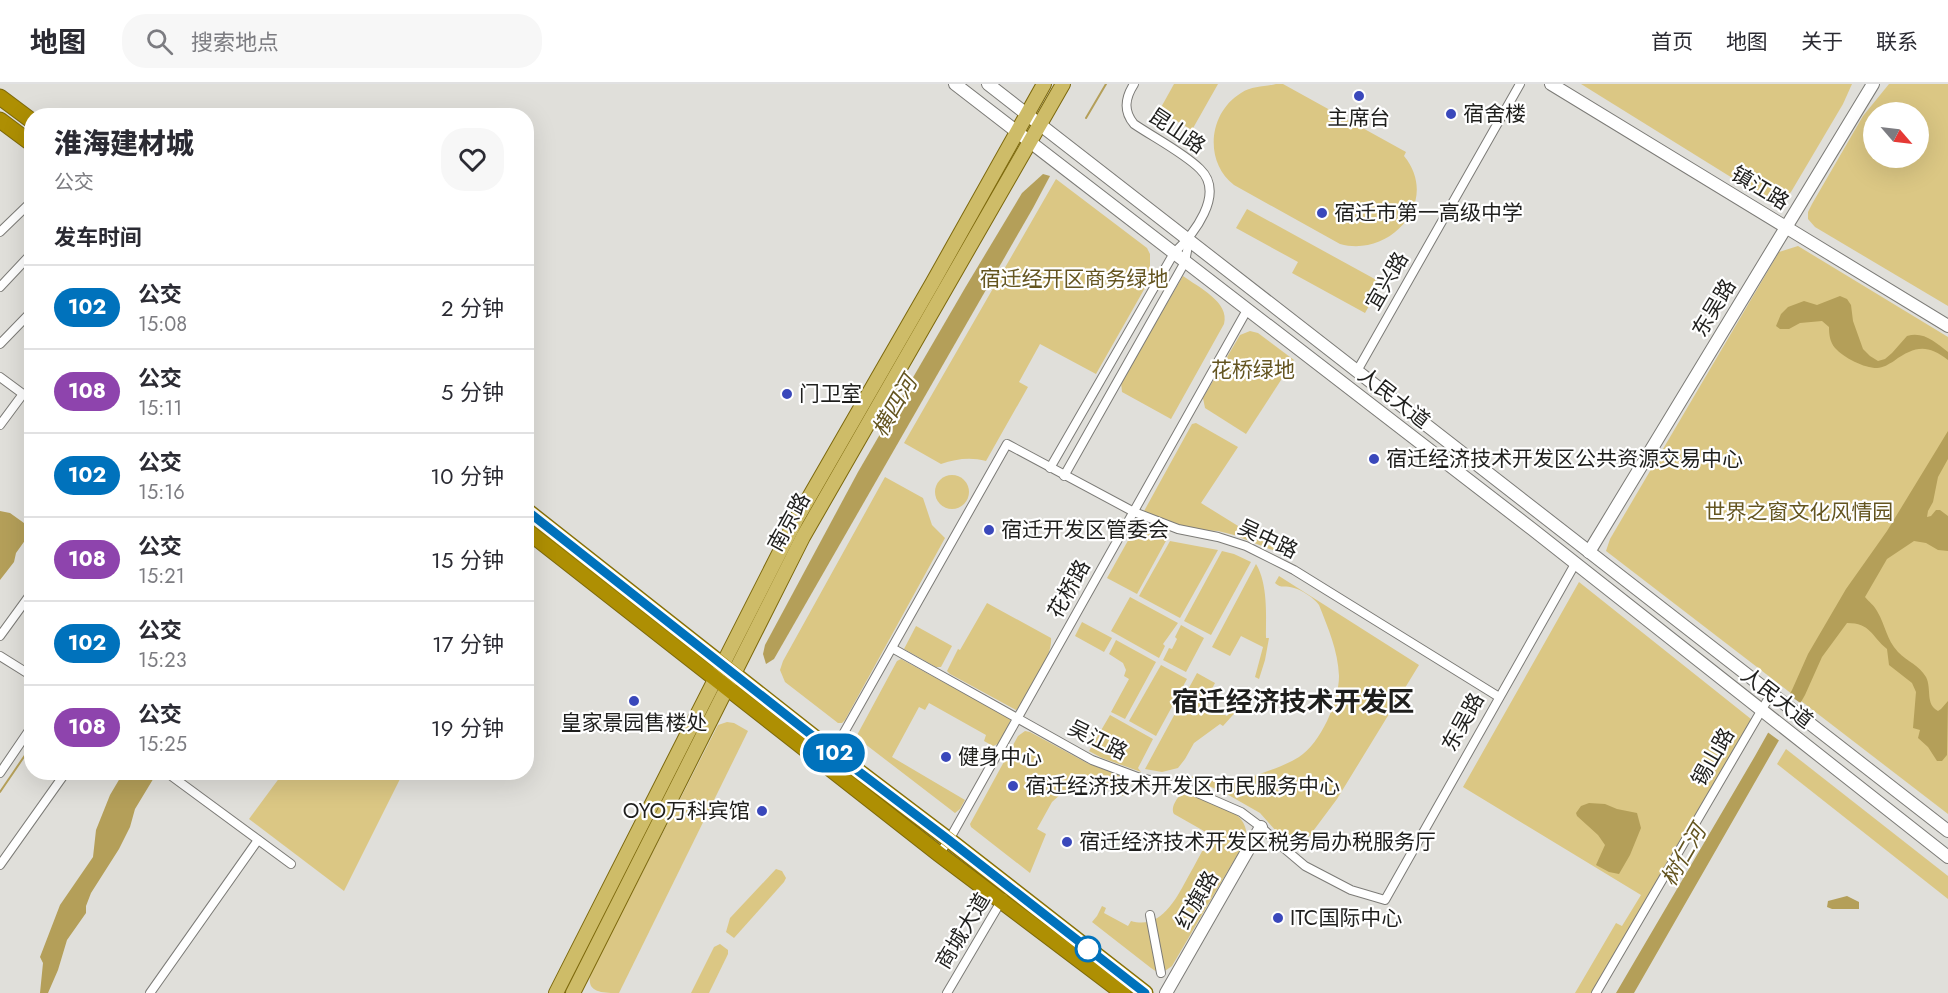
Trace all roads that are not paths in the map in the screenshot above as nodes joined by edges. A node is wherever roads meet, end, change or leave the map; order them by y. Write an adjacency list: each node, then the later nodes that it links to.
1 (956, 84): 15 (main road, 人民大道)
2 (988, 84): 11 (main road, 人民大道)
3 (1044, 84): 11 (main road, 南京路)
4 (1063, 84): 14 (main road, 南京路)
5 (1134, 84): 21 (street, 昆山路)
6 (1520, 84): 30 (street, 宜兴路)
7 (1551, 84): 19 (main road, 镇江路)
8 (1864, 84): 19 (main road, 东吴路)
9 (1873, 84): 19 (main road, 东吴路)
10 (0, 96): 12 (highway)
11 (1027, 114): 14 (main road, 人民大道); 15 (main road, 南京路)
12 (24, 115)
13 (0, 120): 16 (highway)
14 (1040, 125): 17 (main road, 南京路); 21 (main road, 人民大道)
15 (1017, 132): 17 (main road, 人民大道); 46 (main road, 南京路)
16 (24, 138)
17 (1030, 143): 22 (main road, 人民大道); 46 (main road, 南京路)
18 (24, 209): 20 (street)
19 (1782, 225): 28 (main road, 镇江路); 40 (main road, 东吴路)
20 (0, 232)
21 (1189, 239): 22 (street); 24 (street); 30 (main road, 人民大道)
22 (1174, 253): 24 (main road, 人民大道); 35 (street)
23 (24, 262): 25 (street)
24 (1185, 262): 26 (main road, 人民大道); 36 (street)
25 (0, 287)
26 (1247, 310): 37 (street, 花桥路); 41 (main road, 人民大道)
27 (24, 319): 29 (street)
28 (1948, 326)
29 (0, 344)
30 (1357, 371): 40 (main road, 人民大道)
31 (0, 377): 32 (street)
32 (24, 393)
33 (24, 398): 34 (street)
34 (0, 425)
35 (1050, 468): 36 (street, 吴中路); 44 (street, 吴中路)
36 (1064, 476): 37 (street, 吴中路)
37 (1134, 512): 50 (street, 吴中路); 52 (street, 花桥路)
38 (534, 516): 46 (highway)
39 (534, 537): 48 (highway)
40 (1587, 550): 49 (main road, 人民大道)
41 (1575, 564): 50 (street, 东吴路); 51 (main road, 人民大道)
42 (24, 603): 43 (street)
43 (0, 636)
44 (892, 648): 52 (street, 吴江路); 55 (street)
45 (0, 656): 47 (street)
46 (728, 668): 48 (main road, 南京路); 55 (highway)
47 (24, 671)
48 (721, 683): 64 (highway); 73 (main road, 南京路); 74 (main road, 南京路)
49 (1771, 694): 51 (street, 锡山路); 54 (main road, 人民大道)
50 (1499, 697): 69 (street, 东吴路)
51 (1763, 712): 56 (main road, 人民大道); 79 (street, 锡山路); 80 (street, 锡山路)
52 (1018, 718): 60 (street, 吴江路); 63 (street, 花桥路)
53 (24, 738): 57 (street)
54 (1843, 750): 56 (main road); 61 (main road, 人民大道)
55 (833, 752): 63 (highway)
56 (1831, 765): 65 (main road, 人民大道)
57 (0, 773)
58 (60, 780): 67 (street)
59 (177, 780): 62 (street)
60 (1261, 827): 69 (street, 吴江路); 78 (main road, 红旗路)
61 (1948, 831)
62 (258, 840): 66 (street); 72 (street)
63 (949, 840): 64 (street, 花桥路); 68 (highway)
64 (939, 854): 68 (highway)
65 (1948, 857)
66 (291, 864)
67 (0, 865)
68 (1006, 894): 75 (street, 商城大道); 76 (highway); 77 (highway)
69 (1385, 900)
70 (1150, 915): 71 (street)
71 (1161, 973)
72 (150, 993)
73 (556, 993)
74 (573, 993)
75 (947, 993)
76 (1123, 993)
77 (1145, 993)
78 (1166, 993)
79 (1596, 993)
80 (1601, 993)

